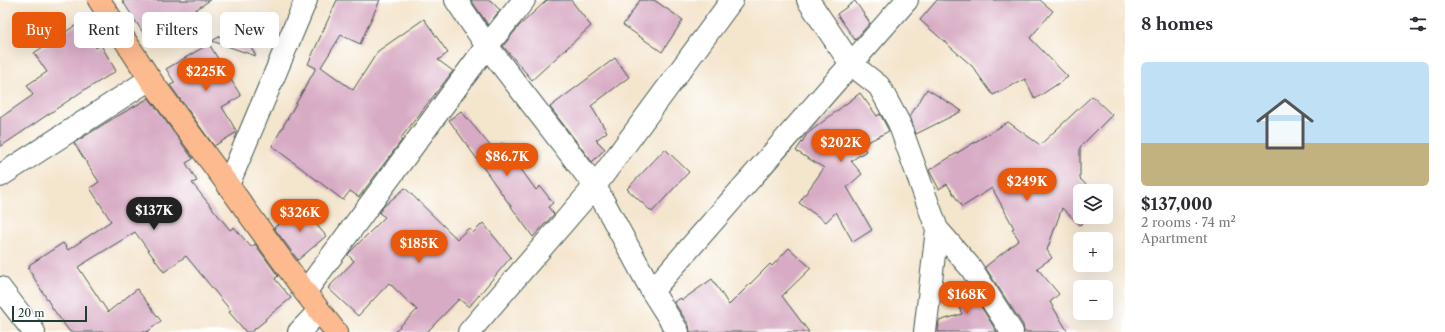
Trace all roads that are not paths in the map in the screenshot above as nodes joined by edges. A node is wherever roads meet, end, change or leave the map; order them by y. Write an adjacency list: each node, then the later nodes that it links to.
1 (99, 0): 10 (main road)
2 (306, 0): 12 (street)
3 (456, 0): 8 (street)
4 (524, 0): 8 (street)
5 (732, 0): 13 (street)
6 (808, 0): 9 (street)
7 (907, 0): 9 (street)
8 (487, 46): 13 (street); 17 (street)
9 (851, 64): 14 (street); 16 (street)
10 (150, 79): 11 (street); 12 (main road)
11 (0, 176)
12 (228, 185): 17 (main road)
13 (594, 186): 16 (street); 22 (street)
14 (937, 229): 24 (street); 25 (street)
15 (0, 288): 19 (street)
16 (652, 291): 23 (street)
17 (305, 292): 18 (main road)
18 (319, 311): 20 (street); 21 (main road)
19 (34, 332)
20 (298, 332)
21 (336, 332)
22 (469, 332)
23 (678, 332)
24 (925, 332)
25 (1012, 332)

